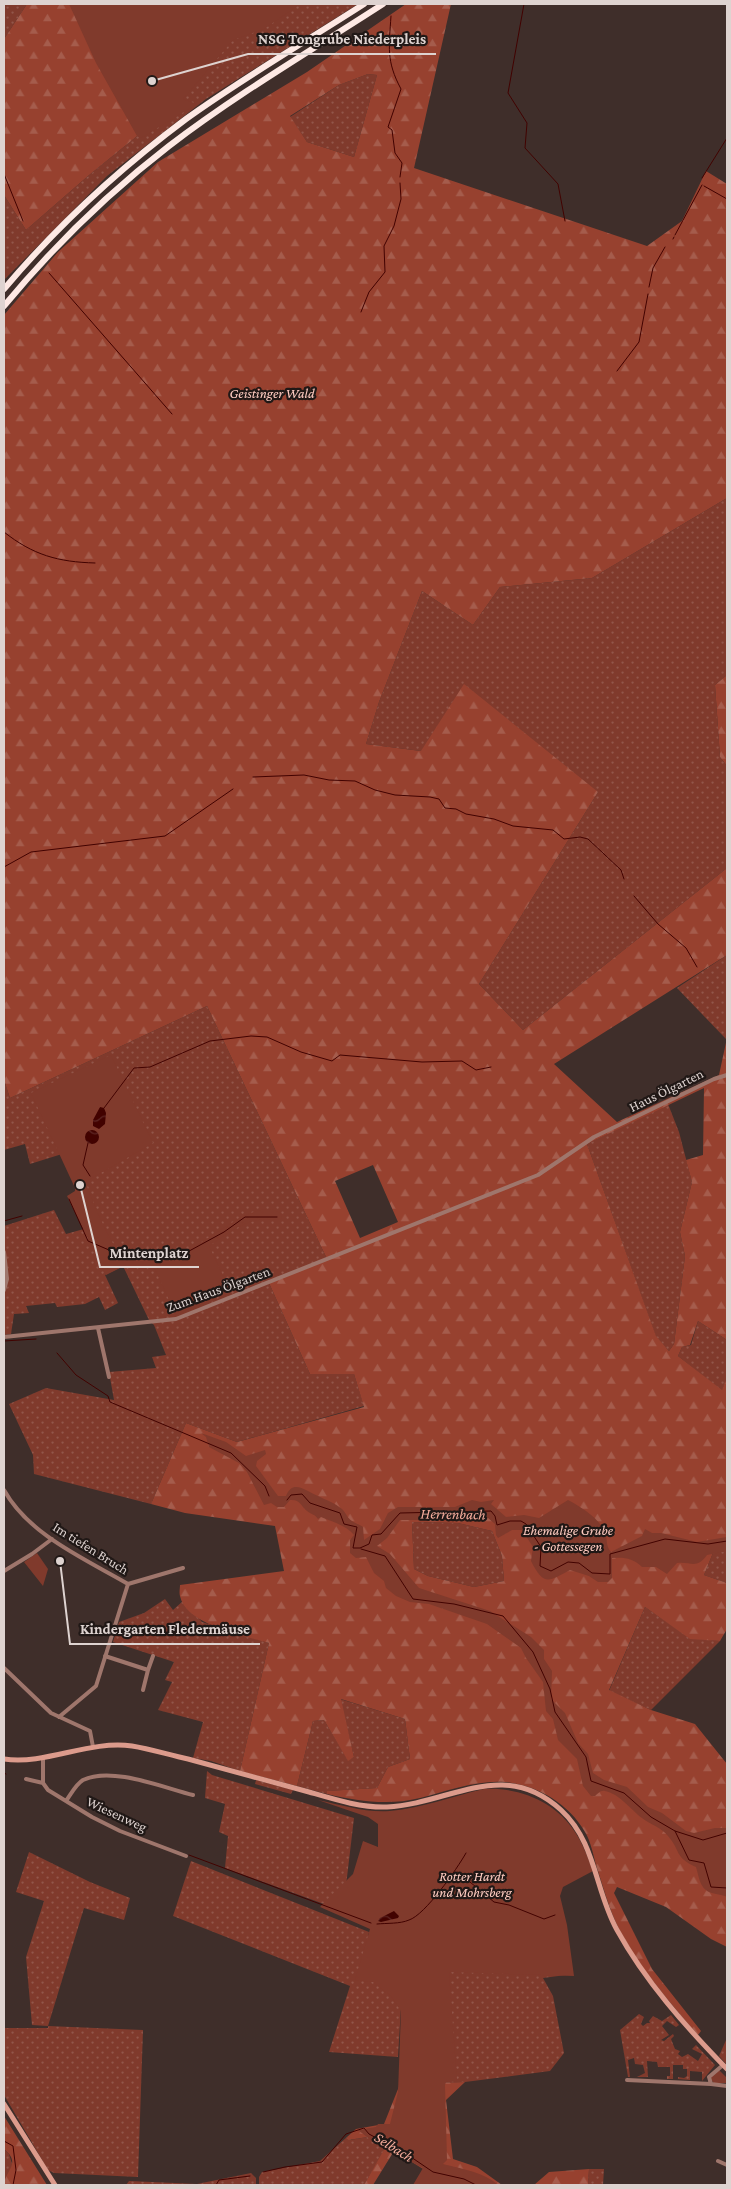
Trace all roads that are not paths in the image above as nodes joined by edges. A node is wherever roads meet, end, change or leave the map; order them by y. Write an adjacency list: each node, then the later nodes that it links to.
1 (364, 4): 3 (highway)
2 (383, 4): 4 (highway)
3 (4, 289)
4 (4, 306)
5 (727, 1075): 7 (street, Haus Ölgarten)
6 (4, 1252): 8 (street)
7 (285, 1276): 9 (street, Zum Haus Ölgarten)
8 (4, 1290)
9 (98, 1328): 10 (street, Zum Haus Ölgarten); 11 (street)
10 (4, 1337)
11 (109, 1377)
12 (4, 1490): 13 (street, Im tiefen Bruch)
13 (52, 1539): 15 (street); 16 (street, Im tiefen Bruch)
14 (183, 1568): 16 (street, Im tiefen Bruch)
15 (4, 1571)
16 (128, 1584): 17 (street)
17 (105, 1656): 20 (street); 22 (street)
18 (154, 1656): 20 (street)
19 (4, 1668): 22 (street)
20 (148, 1670): 21 (street)
21 (142, 1690)
22 (58, 1717): 23 (street)
23 (93, 1746): 25 (street); 31 (street)
24 (4, 1758): 25 (street)
25 (43, 1758): 27 (street)
26 (26, 1779): 27 (street, Wiesenweg)
27 (43, 1783): 29 (street, Wiesenweg)
28 (193, 1795): 29 (street)
29 (66, 1800): 30 (street, Wiesenweg)
30 (186, 1856)
31 (725, 2067): 33 (street)
32 (627, 2080): 33 (street)
33 (710, 2084): 34 (street)
34 (727, 2086)
35 (4, 2107): 38 (street)
36 (718, 2161): 37 (street)
37 (727, 2164)
38 (55, 2185)

